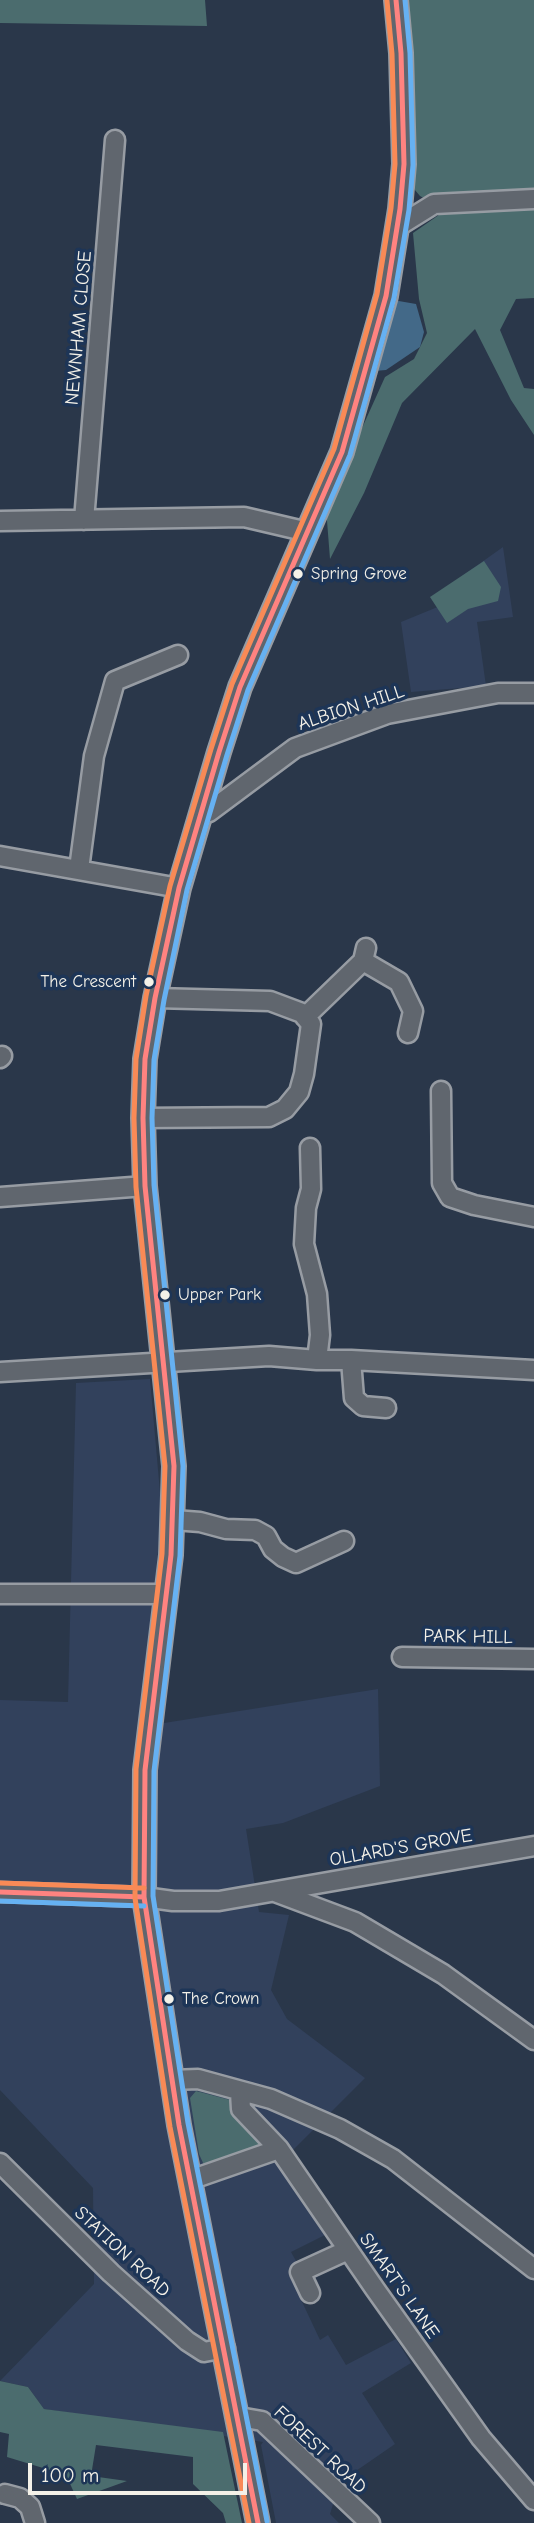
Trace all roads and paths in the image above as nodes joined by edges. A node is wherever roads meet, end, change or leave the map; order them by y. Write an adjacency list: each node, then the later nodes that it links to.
1 (396, 0): 3 (main road)
2 (115, 140): 7 (street, NEWNHAM CLOSE)
3 (402, 192): 5 (street); 6 (main road)
4 (534, 199): 5 (street)
5 (434, 204): 6 (street)
6 (397, 227): 9 (main road)
7 (84, 520): 8 (street); 9 (street)
8 (0, 521)
9 (308, 532): 12 (main road)
10 (178, 655): 14 (street)
11 (534, 694): 12 (street, ALBION HILL)
12 (200, 815): 15 (main road)
13 (0, 856): 14 (street)
14 (79, 869): 15 (street)
15 (179, 888): 16 (main road)
16 (155, 998): 17 (street); 20 (main road)
17 (305, 1017): 18 (street); 20 (street)
18 (408, 1032)
19 (441, 1091): 24 (street)
20 (143, 1118): 22 (main road)
21 (310, 1148): 25 (street)
22 (145, 1186): 23 (street); 27 (main road)
23 (0, 1197)
24 (534, 1217)
25 (317, 1360): 26 (street); 27 (street)
26 (351, 1360): 28 (street); 30 (street)
27 (162, 1363): 29 (street); 31 (main road)
28 (534, 1370)
29 (0, 1372)
30 (386, 1408)
31 (174, 1520): 32 (street); 34 (main road)
32 (344, 1541)
33 (0, 1594): 34 (street)
34 (167, 1594): 40 (main road)
35 (402, 1657): 36 (street, PARK HILL)
36 (534, 1659)
37 (534, 1846): 39 (street, OLLARD'S GROVE)
38 (0, 1892): 40 (street, OLLARD'S GROVE)
39 (275, 1892): 40 (street, OLLARD'S GROVE); 41 (street)
40 (144, 1897): 42 (main road)
41 (534, 2040)
42 (172, 2080): 43 (street); 46 (main road)
43 (240, 2092): 44 (street, SMART'S LANE); 48 (street)
44 (279, 2149): 46 (street); 47 (street, SMART'S LANE)
45 (0, 2163): 50 (street, STATION ROAD)
46 (190, 2180): 50 (main road)
47 (348, 2250): 49 (street); 53 (street, SMART'S LANE)
48 (534, 2269)
49 (310, 2292)
50 (225, 2348): 51 (main road)
51 (239, 2417): 55 (main road); 56 (street, FOREST ROAD)
52 (5, 2494): 54 (street)
53 (534, 2500)
54 (34, 2523)
55 (258, 2523)
56 (370, 2523)

